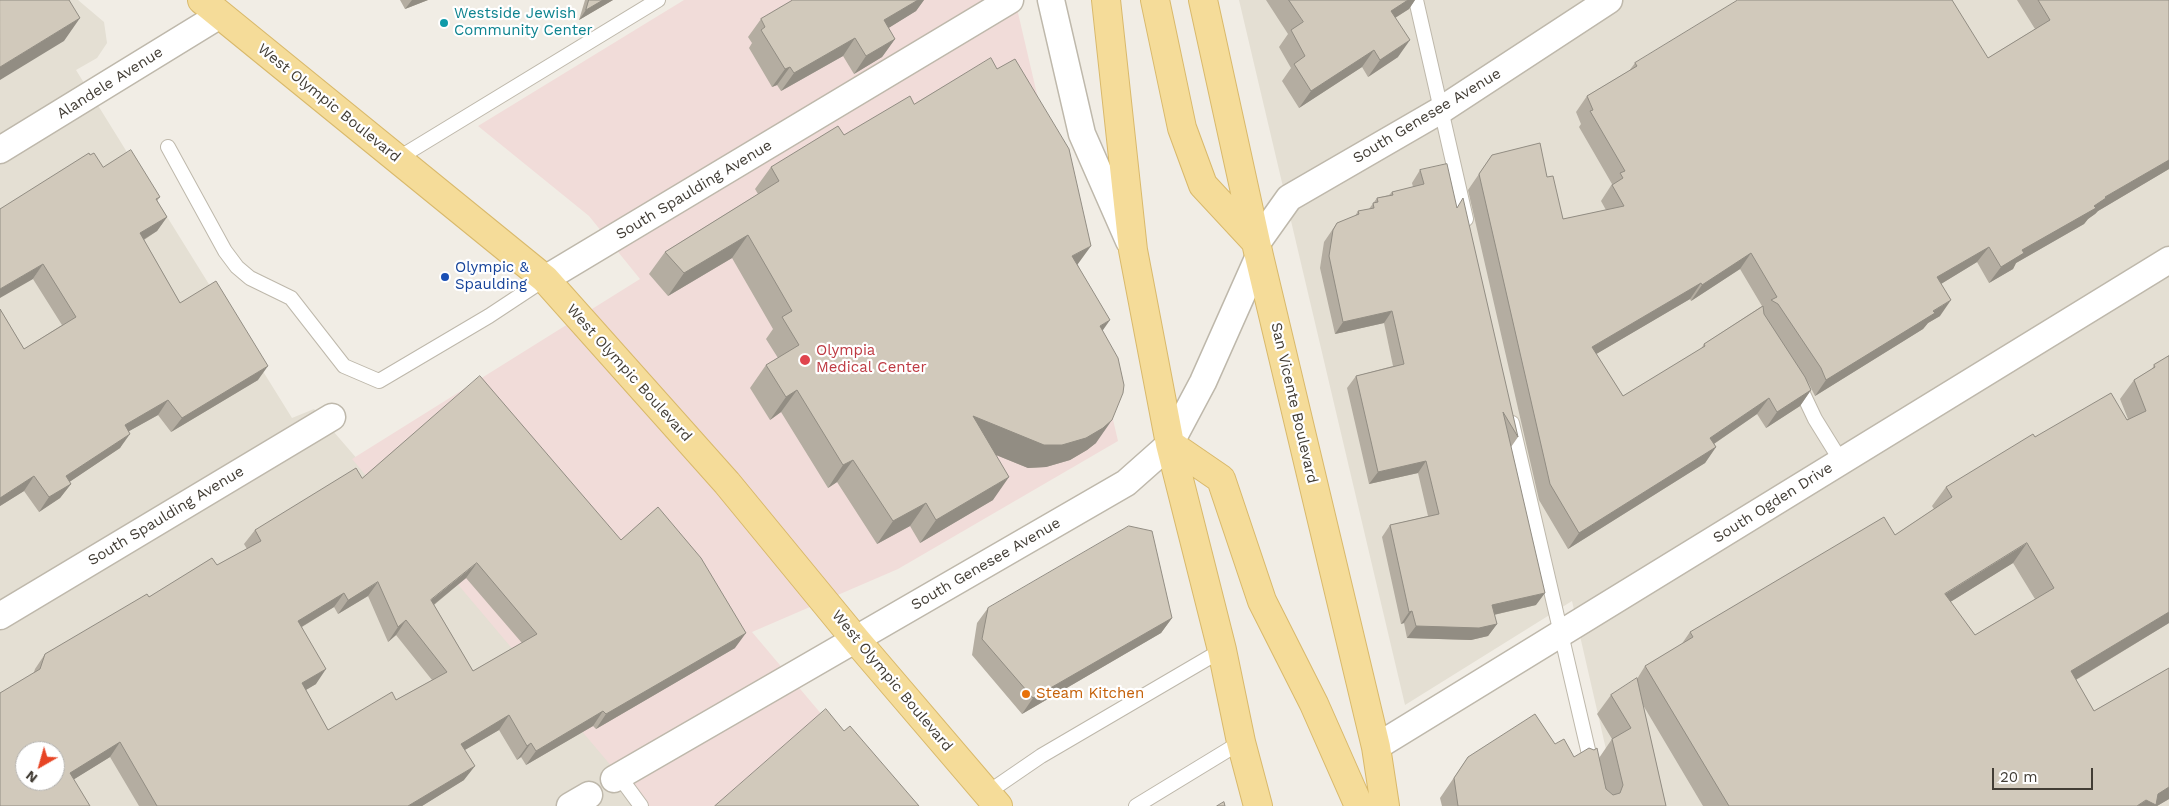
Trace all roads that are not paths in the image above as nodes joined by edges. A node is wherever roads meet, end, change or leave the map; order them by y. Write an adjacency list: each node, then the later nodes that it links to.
1 (658, 0): 13 (lane)
2 (1010, 0): 18 (street, South Spaulding Avenue)
3 (1052, 0): 16 (street)
4 (1106, 0): 16 (main road)
5 (1155, 0): 15 (main road)
6 (1203, 0): 15 (main road, San Vicente Boulevard)
7 (1416, 0): 10 (lane)
8 (1609, 0): 10 (street, South Genesee Avenue)
9 (211, 8): 12 (street, Alandele Avenue); 13 (main road, West Olympic Boulevard)
10 (1441, 110): 14 (lane); 15 (street, South Genesee Avenue)
11 (168, 147): 18 (lane, South Spaulding Avenue)
12 (0, 150)
13 (397, 159): 18 (main road, West Olympic Boulevard)
14 (1468, 232)
15 (1258, 249): 22 (street, South Genesee Avenue); 29 (main road, San Vicente Boulevard)
16 (1133, 250): 22 (main road)
17 (2169, 260): 23 (street, South Ogden Drive)
18 (545, 279): 26 (main road, West Olympic Boulevard)
19 (1792, 373): 23 (lane)
20 (1510, 414): 25 (lane)
21 (332, 417): 24 (street, South Spaulding Avenue)
22 (1170, 444): 26 (street, South Genesee Avenue); 27 (main road); 36 (main road)
23 (1841, 461): 25 (street, South Ogden Drive)
24 (0, 616)
25 (1560, 634): 29 (street, South Ogden Drive); 31 (lane)
26 (856, 640): 30 (street, South Genesee Avenue); 32 (main road, West Olympic Boulevard)
27 (1222, 650): 28 (main road); 32 (lane)
28 (1241, 742): 34 (lane); 35 (main road)
29 (1376, 747): 37 (main road, San Vicente Boulevard)
30 (616, 778): 33 (lane)
31 (1594, 778)
32 (992, 800)
33 (641, 806)
34 (1136, 806)
35 (1258, 806)
36 (1359, 806)
37 (1385, 806)

